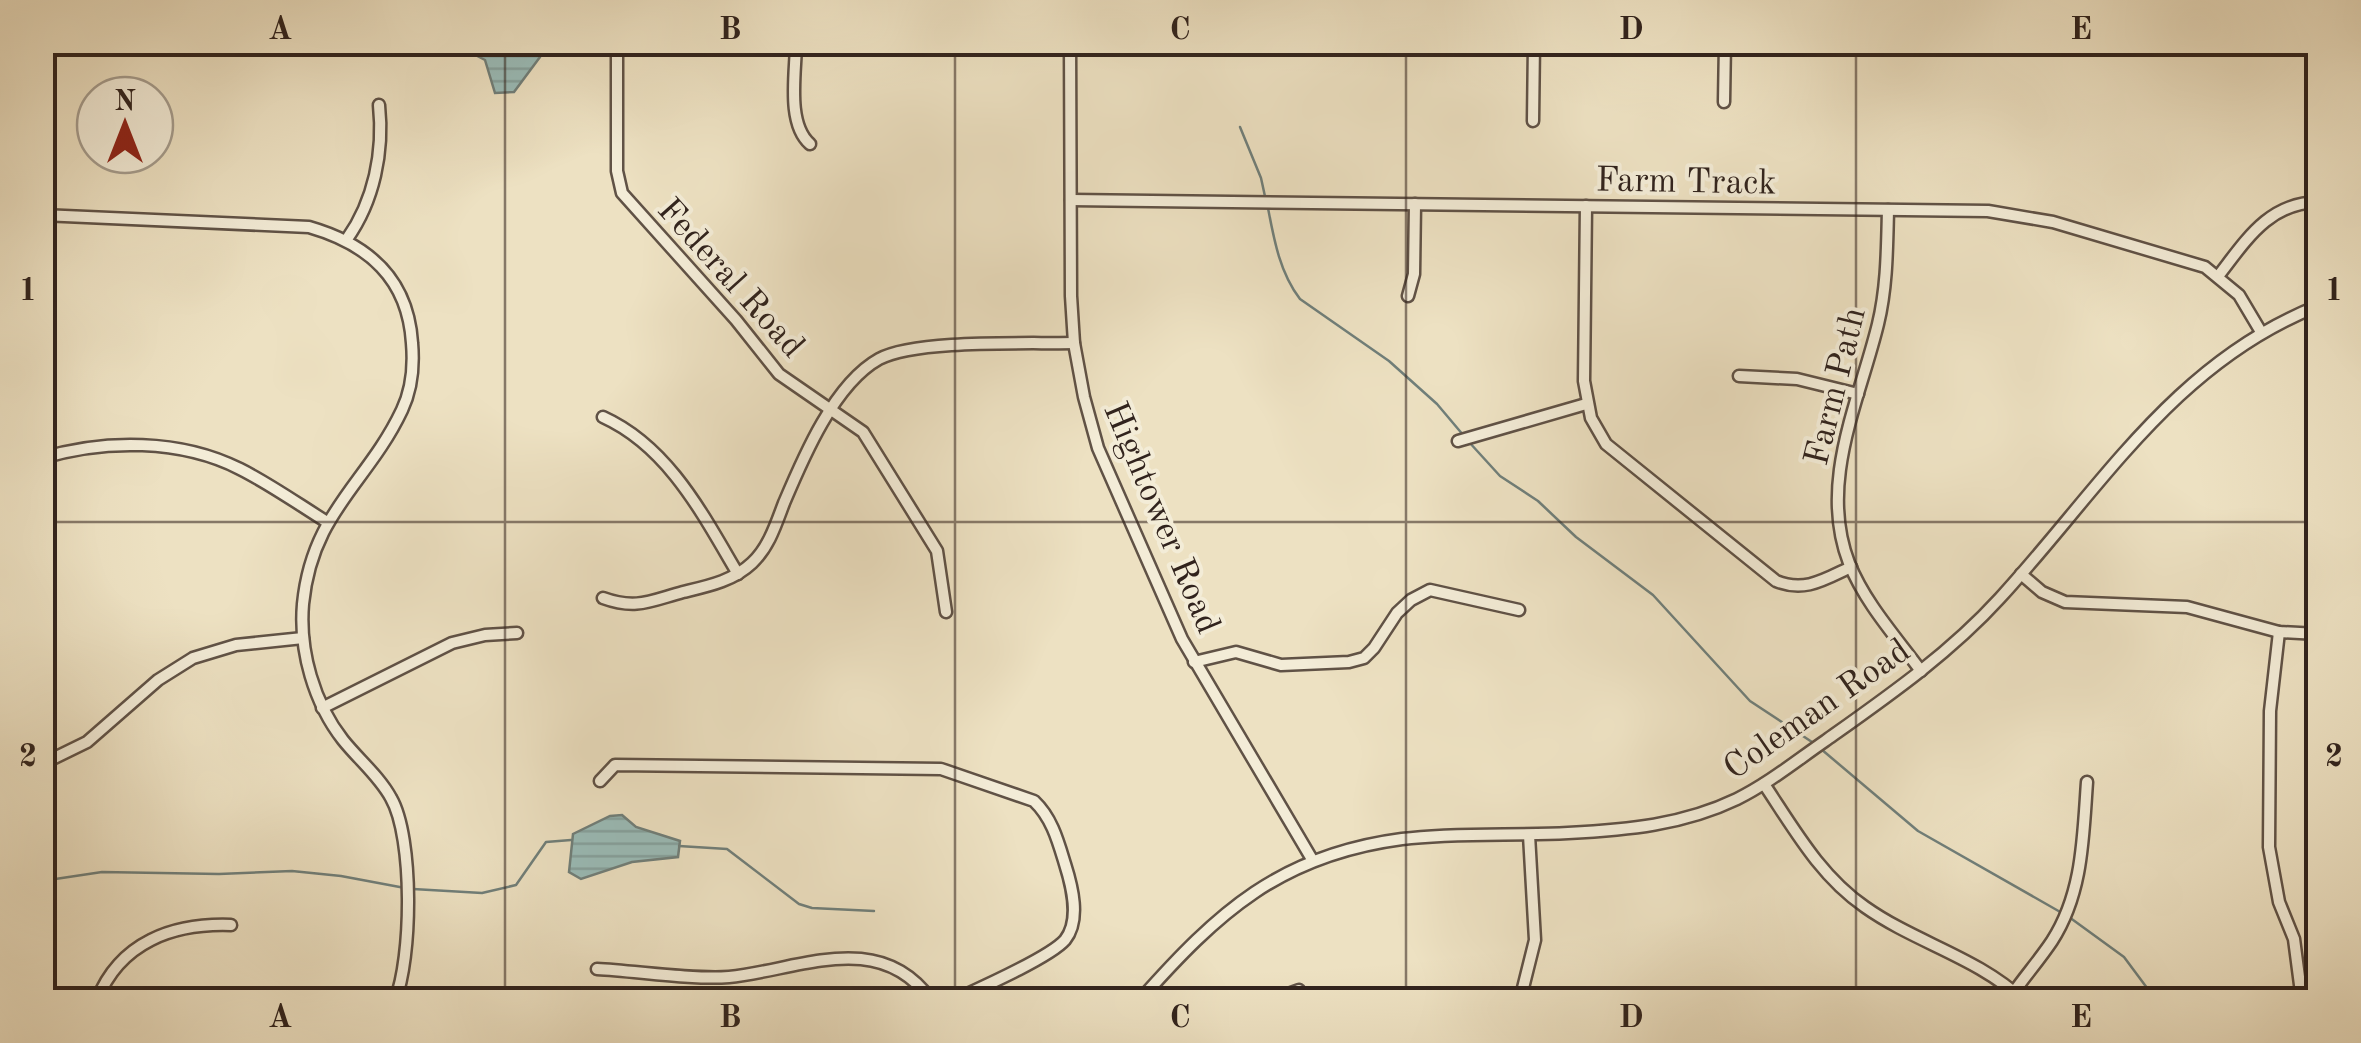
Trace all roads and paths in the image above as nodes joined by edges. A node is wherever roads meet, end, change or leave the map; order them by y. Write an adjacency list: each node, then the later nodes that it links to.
1 (617, 42): 25 (street, Federal Road)
2 (796, 42): 9 (street)
3 (1070, 42): 10 (street, Hightower Road)
4 (1534, 42): 8 (street)
5 (1725, 42): 6 (street)
6 (1724, 102)
7 (379, 106): 16 (street)
8 (1533, 121)
9 (810, 144)
10 (1070, 200): 12 (street, Farm Track); 21 (street, Hightower Road)
11 (2318, 202): 17 (street)
12 (1415, 204): 13 (street, Farm Track); 18 (street)
13 (1586, 206): 14 (street, Farm Track); 24 (street)
14 (1888, 210): 17 (street, Farm Track); 23 (street, Farm Path)
15 (42, 215): 16 (street)
16 (347, 239): 29 (street)
17 (2218, 275): 20 (street, Farm Track)
18 (1408, 296)
19 (2318, 306): 20 (street, Coleman Road)
20 (2261, 332): 32 (street, Coleman Road)
21 (1074, 343): 25 (street); 40 (street, Hightower Road)
22 (1739, 376): 23 (street)
23 (1858, 394): 30 (street, Farm Path)
24 (1586, 404): 27 (street); 30 (street)
25 (832, 410): 31 (street); 35 (street, Federal Road)
26 (604, 417): 31 (street)
27 (1458, 440)
28 (42, 458): 29 (street)
29 (327, 522): 39 (street)
30 (1851, 568): 41 (street, Farm Path)
31 (738, 574): 33 (street)
32 (2021, 574): 36 (street); 41 (street, Coleman Road)
33 (603, 598)
34 (1520, 610): 40 (street)
35 (946, 612)
36 (2279, 632): 38 (street); 60 (street)
37 (516, 634): 42 (street)
38 (2318, 634)
39 (304, 638): 42 (street); 43 (street)
40 (1194, 662): 48 (street, Hightower Road)
41 (1922, 671): 46 (street, Coleman Road)
42 (322, 708): 54 (street)
43 (42, 764)
44 (600, 780): 56 (street)
45 (2087, 782): 52 (street)
46 (1764, 784): 47 (street, Coleman Road); 52 (street)
47 (1528, 835): 48 (street, Coleman Road); 59 (street)
48 (1313, 861): 57 (street, Coleman Road)
49 (231, 925): 53 (street)
50 (598, 969): 55 (street)
51 (1299, 990): 58 (street)
52 (2019, 996)
53 (97, 1000)
54 (395, 1000)
55 (931, 1000)
56 (954, 1000)
57 (1140, 1000)
58 (1271, 1000)
59 (1520, 1000)
60 (2302, 1000)

